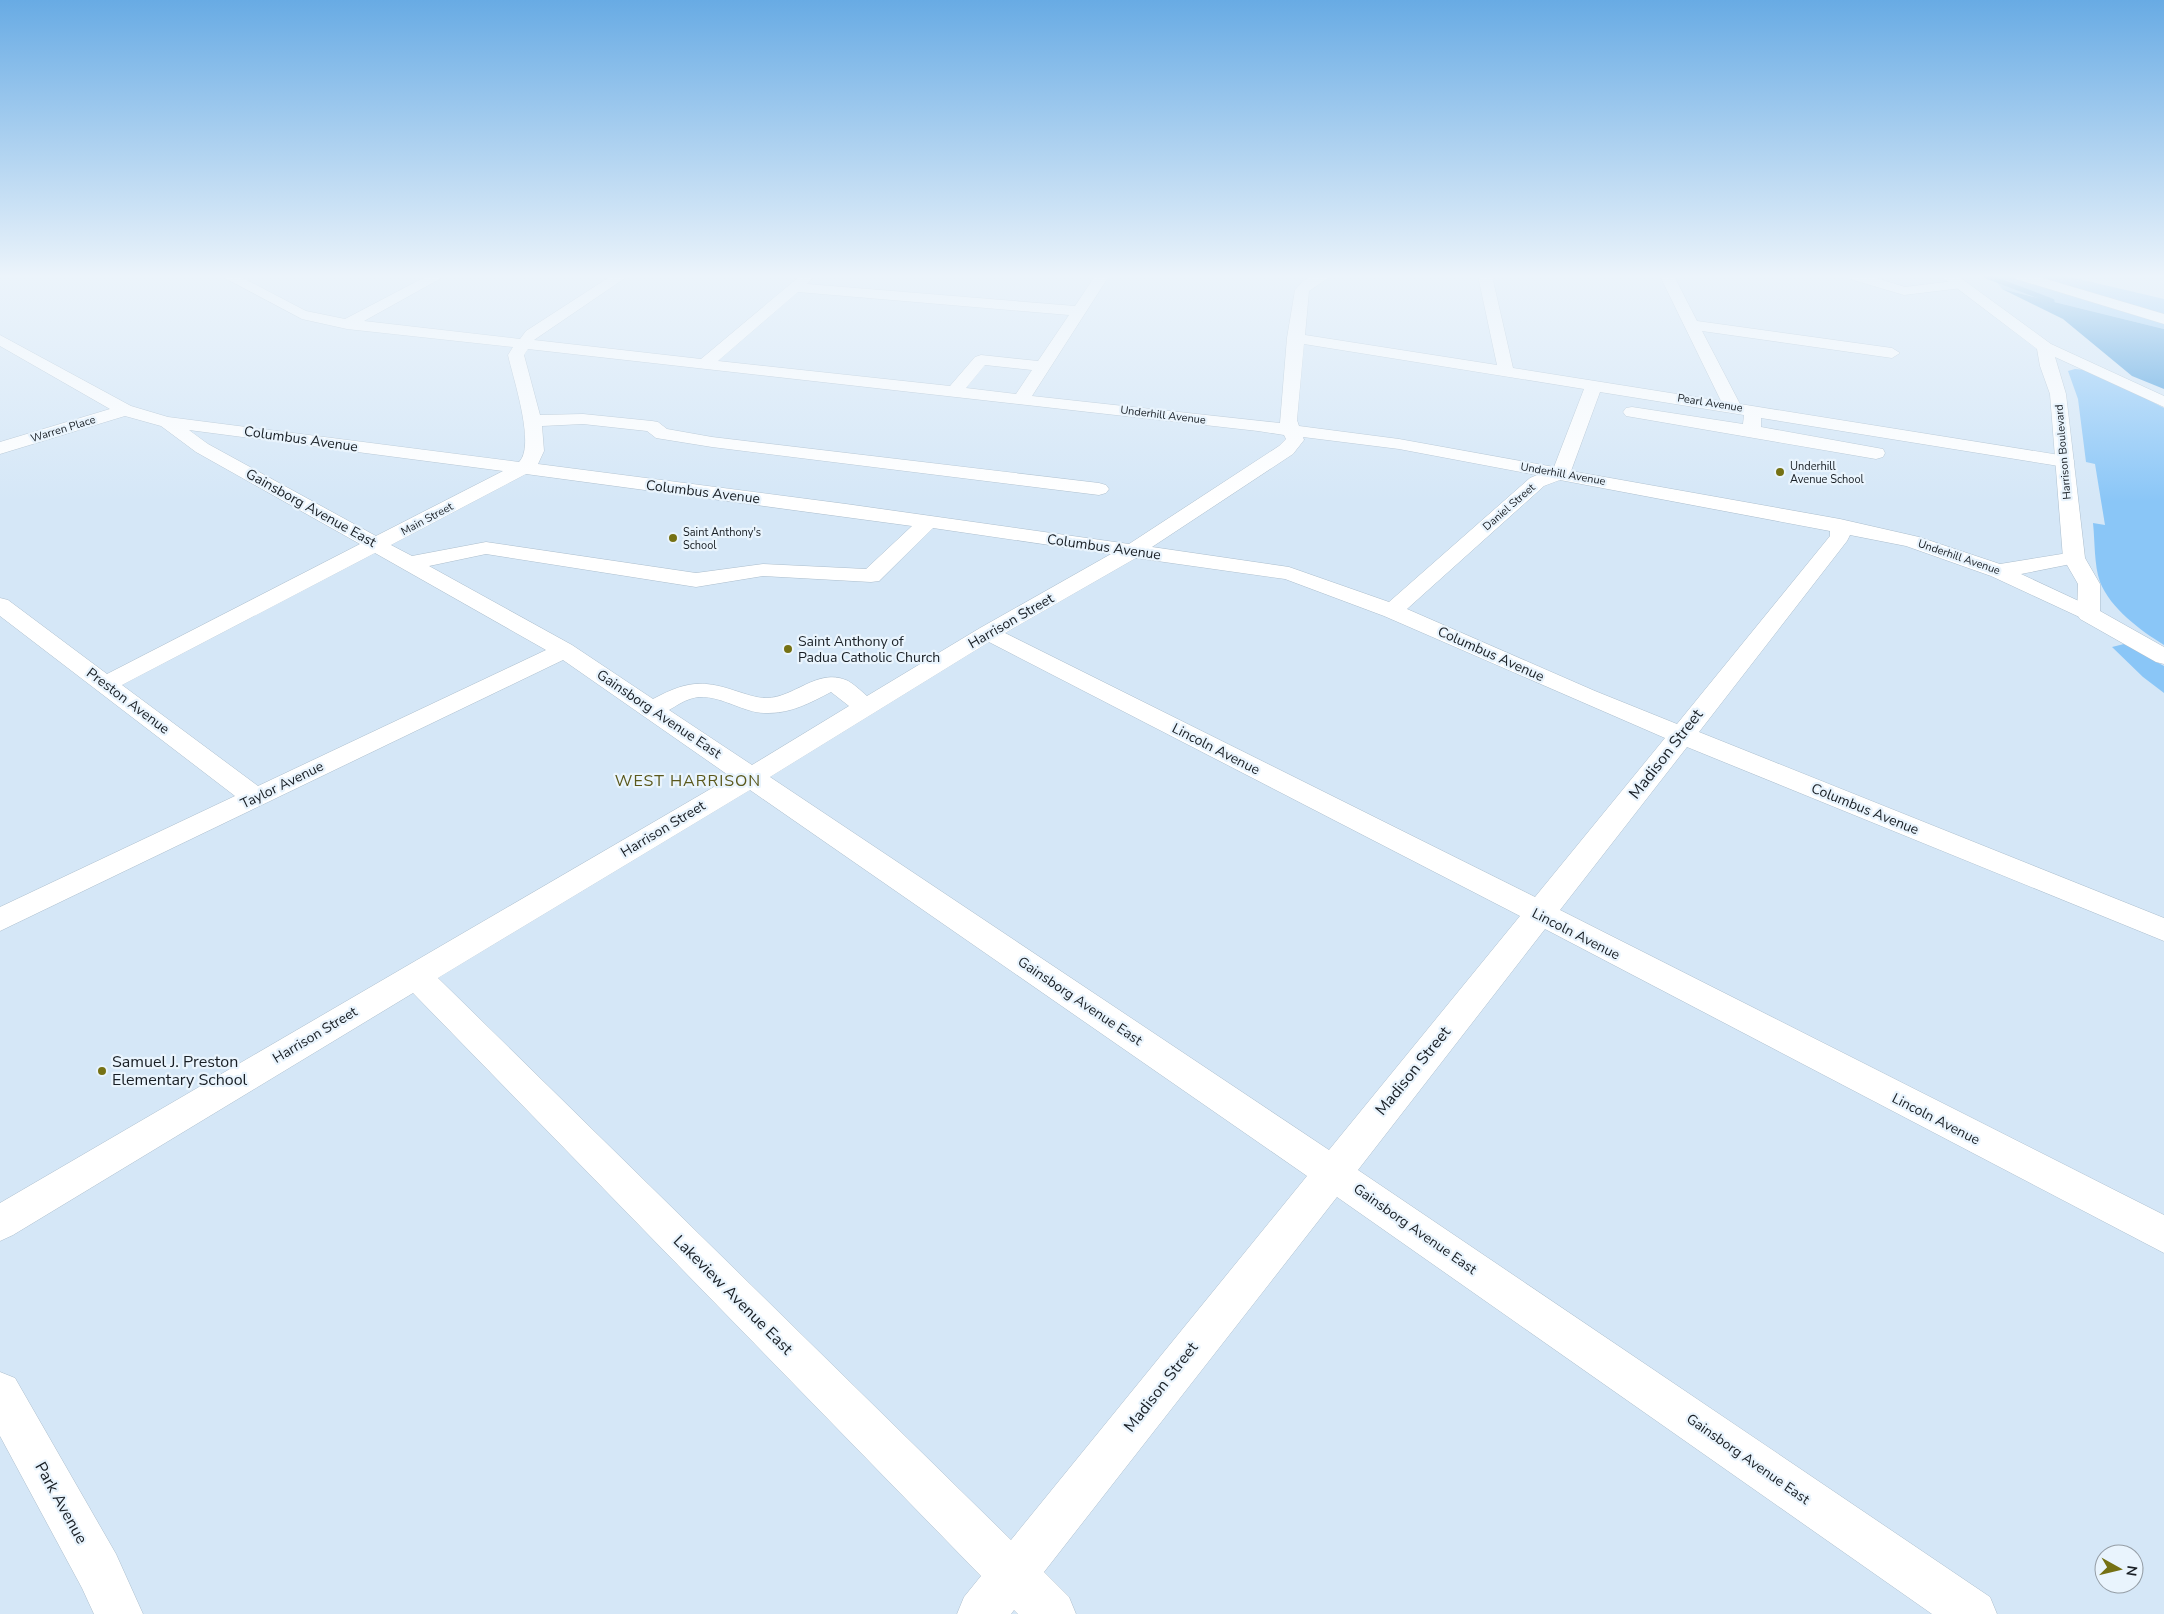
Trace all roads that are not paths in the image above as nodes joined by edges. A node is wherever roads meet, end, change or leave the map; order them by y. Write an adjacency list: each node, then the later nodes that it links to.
1 (20, 351): 22 (street, Columbus Avenue)
2 (519, 351): 25 (street, Main Street)
3 (594, 351): 14 (street, Underhill Avenue)
4 (720, 351): 14 (street)
5 (1052, 351): 15 (street)
6 (1294, 351): 27 (street, Harrison Street)
7 (1380, 351): 16 (street, Pearl Avenue)
8 (1502, 351): 16 (street)
9 (1706, 351): 21 (street)
10 (1880, 351): 13 (street)
11 (2046, 351): 31 (street, Harrison Boulevard)
12 (2056, 351): 20 (street)
13 (1892, 353)
14 (706, 363): 18 (street, Underhill Avenue)
15 (1042, 366): 18 (street); 19 (street)
16 (1506, 371): 17 (street, Pearl Avenue)
17 (1594, 385): 21 (street, Pearl Avenue); 33 (street)
18 (955, 391): 19 (street, Underhill Avenue)
19 (1021, 399): 27 (street, Underhill Avenue)
20 (2164, 402)
21 (1733, 407): 23 (street, Pearl Avenue)
22 (125, 410): 26 (street, Columbus Avenue); 29 (street, Warren Place)
23 (1753, 410): 28 (street); 31 (street, Pearl Avenue)
24 (1632, 412): 28 (street)
25 (531, 421): 32 (street, Main Street); 34 (street)
26 (167, 422): 32 (street, Columbus Avenue); 37 (street, Gainsborg Avenue East)
27 (1292, 430): 33 (street, Underhill Avenue); 38 (street, Harrison Street)
28 (1752, 431): 30 (street)
29 (0, 448)
30 (1876, 453)
31 (2064, 461): 39 (street, Harrison Boulevard)
32 (522, 469): 35 (street, Columbus Avenue); 37 (street, Main Street)
33 (1561, 473): 36 (street, Underhill Avenue); 43 (street, Daniel Street)
34 (1099, 489)
35 (928, 522): 38 (street, Columbus Avenue); 40 (street)
36 (1840, 525): 41 (street, Underhill Avenue); 51 (street, Madison Street)
37 (378, 544): 40 (street, Gainsborg Avenue East); 48 (street, Main Street)
38 (1132, 551): 43 (street, Columbus Avenue); 45 (street, Harrison Street)
39 (2074, 558): 41 (street); 44 (street, Harrison Boulevard)
40 (410, 563): 46 (street, Gainsborg Avenue East)
41 (1999, 571): 44 (street, Underhill Avenue)
42 (0, 605): 48 (street, Preston Avenue)
43 (1392, 611): 51 (street, Columbus Avenue)
44 (2088, 614): 47 (street)
45 (988, 634): 49 (street, Harrison Street); 54 (street, Lincoln Avenue)
46 (564, 650): 50 (street, Gainsborg Avenue East); 53 (street, Taylor Avenue)
47 (2164, 657)
48 (105, 684): 53 (street, Preston Avenue)
49 (866, 707): 50 (street); 52 (street, Harrison Street)
50 (652, 709): 52 (street, Gainsborg Avenue East)
51 (1680, 734): 54 (street, Madison Street); 56 (street, Columbus Avenue)
52 (751, 777): 57 (street, Harrison Street); 58 (street, Gainsborg Avenue East)
53 (256, 798): 55 (street, Taylor Avenue)
54 (1539, 915): 58 (street, Madison Street); 60 (street, Lincoln Avenue)
55 (0, 920)
56 (2164, 930)
57 (415, 975): 59 (street, Harrison Street); 62 (street, Lakeview Avenue East)
58 (1331, 1172): 62 (street, Madison Street); 66 (street, Gainsborg Avenue East)
59 (0, 1223)
60 (2164, 1235)
61 (0, 1392): 63 (street, Park Avenue)
62 (1012, 1575): 64 (street, Madison Street); 65 (street, Lakeview Avenue East)
63 (119, 1614)
64 (981, 1614)
65 (1052, 1614)
66 (1973, 1614)

